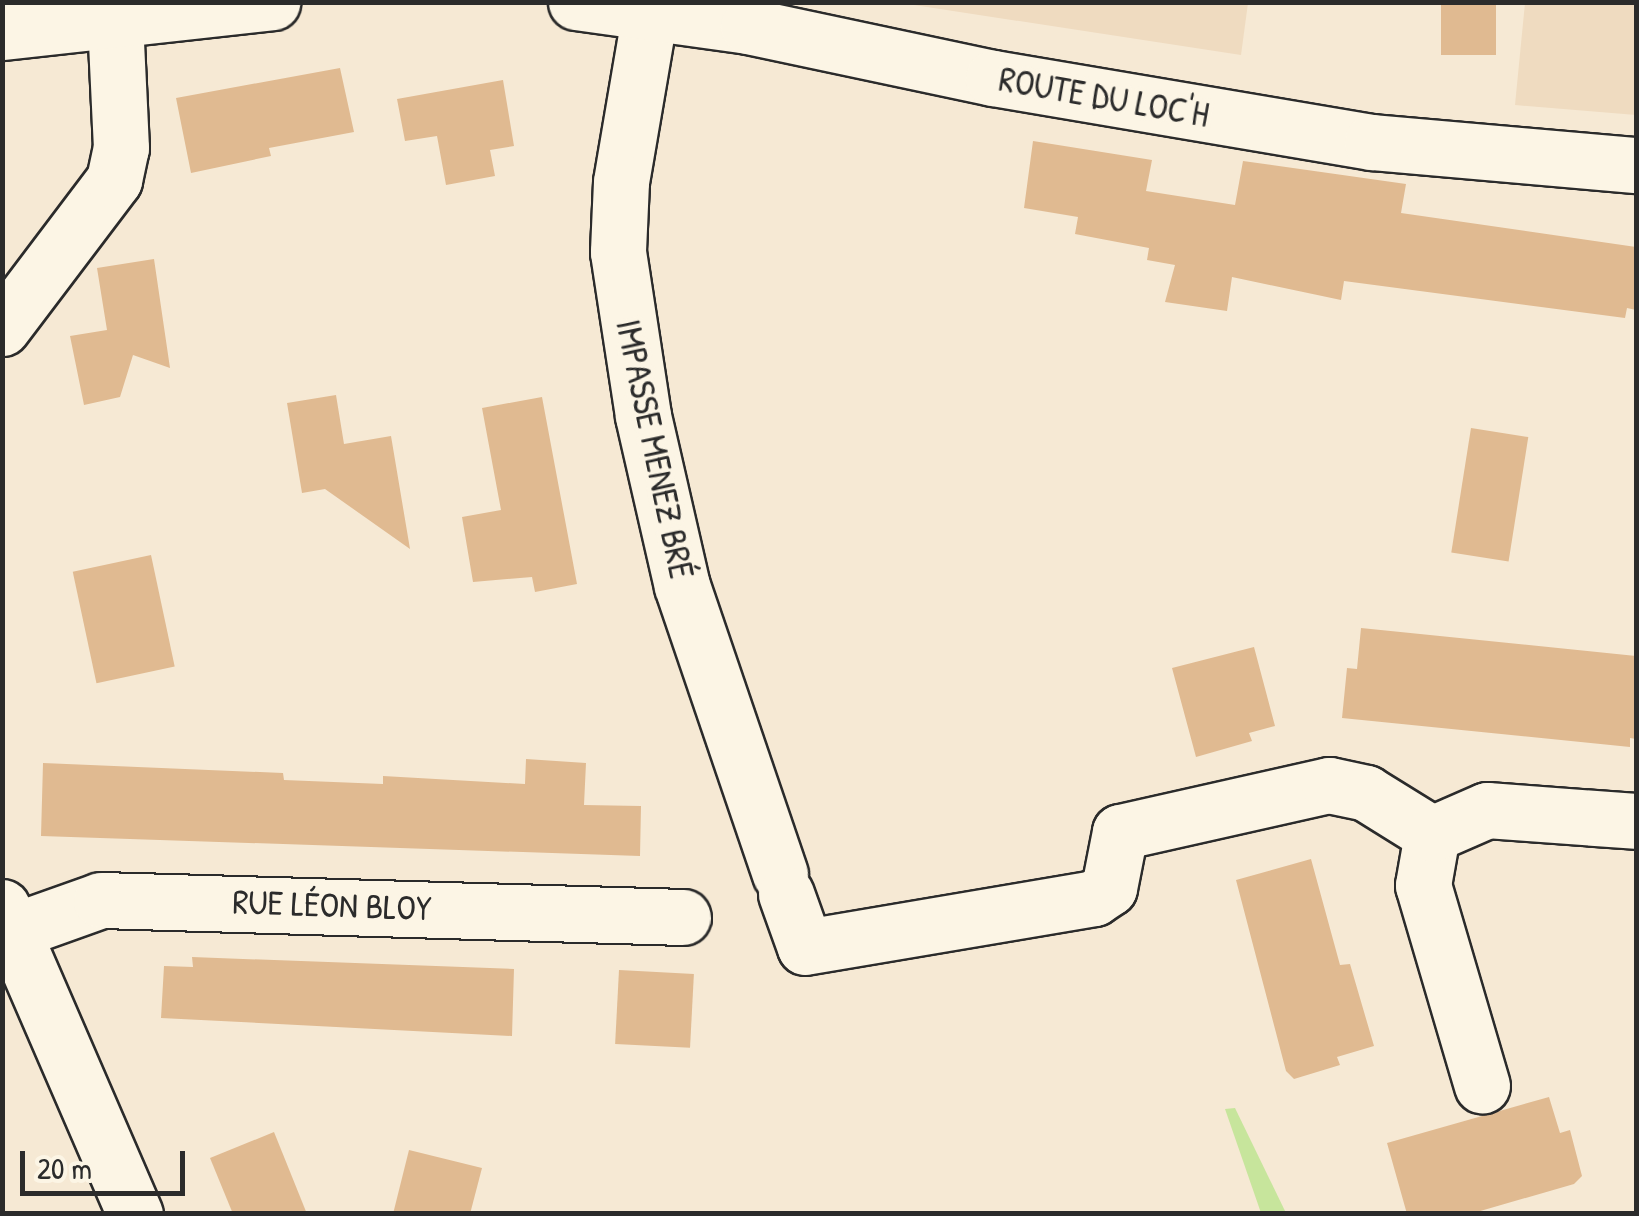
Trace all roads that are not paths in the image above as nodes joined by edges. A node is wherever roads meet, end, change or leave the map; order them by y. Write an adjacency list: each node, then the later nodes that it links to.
1 (272, 2): 3 (street)
2 (576, 2): 4 (street, ROUTE DU LOC'H)
3 (124, 11): 5 (street); 7 (street)
4 (650, 12): 6 (street, ROUTE DU LOC'H); 9 (street, IMPASSE MENEZ BRÉ)
5 (2, 32)
6 (1636, 164)
7 (2, 328)
8 (1636, 821): 9 (street)
9 (1432, 834): 12 (street)
10 (683, 916): 11 (street, RUE LÉON BLOY)
11 (8, 919): 13 (street)
12 (1482, 1085)
13 (135, 1214)

